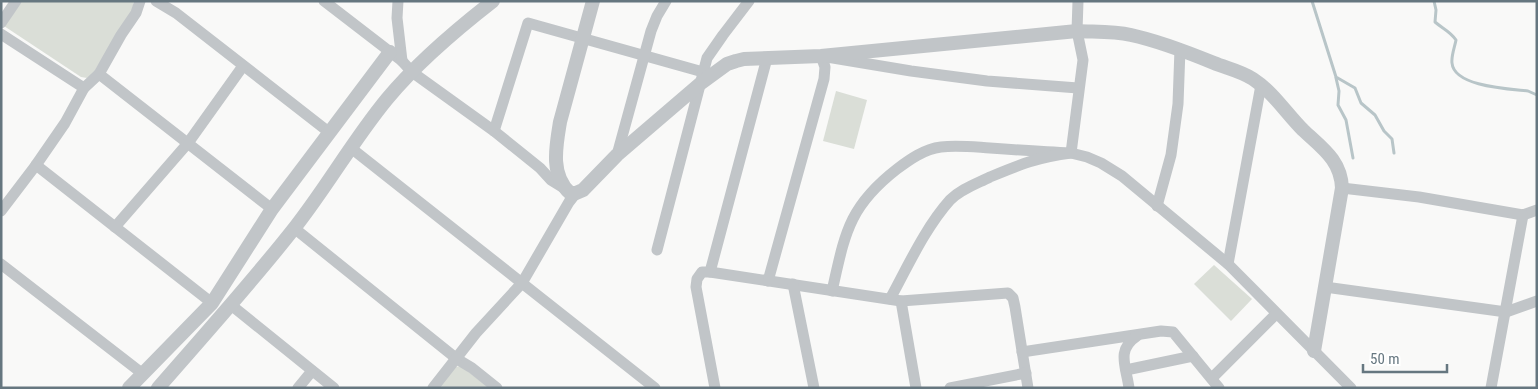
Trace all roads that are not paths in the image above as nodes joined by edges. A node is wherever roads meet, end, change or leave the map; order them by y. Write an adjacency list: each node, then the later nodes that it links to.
1 (16, 1): 11 (street)
2 (140, 1): 23 (street)
3 (156, 1): 21 (street)
4 (324, 1): 16 (street)
5 (398, 1): 20 (street)
6 (493, 1): 22 (street)
7 (593, 1): 14 (street)
8 (666, 1): 17 (street)
9 (749, 1): 24 (street)
10 (1078, 1): 12 (street)
11 (1, 23)
12 (1077, 31): 15 (street); 18 (street); 27 (street)
13 (1, 34): 26 (street)
14 (584, 39): 17 (street); 28 (street); 36 (street)
15 (1180, 49): 25 (street); 37 (street)
16 (390, 52): 20 (street); 29 (street)
17 (645, 56): 24 (street); 33 (street)
18 (822, 56): 19 (street); 27 (street); 48 (street)
19 (766, 58): 24 (street); 47 (street)
20 (402, 61): 22 (street)
21 (243, 66): 29 (street); 30 (street)
22 (412, 72): 28 (street); 31 (street)
23 (99, 74): 26 (street); 30 (street)
24 (702, 78): 33 (street); 44 (street)
25 (1261, 85): 35 (street); 46 (street)
26 (84, 88): 34 (street)
27 (1078, 88): 32 (street)
28 (494, 130): 36 (street)
29 (330, 133): 38 (street)
30 (188, 142): 38 (street); 42 (street)
31 (351, 148): 43 (street); 49 (street)
32 (1071, 154): 37 (street); 52 (street); 53 (street)
33 (616, 155): 36 (street)
34 (36, 165): 40 (street); 42 (street)
35 (1342, 188): 41 (street); 51 (street)
36 (570, 191): 49 (street)
37 (1157, 206): 46 (street)
38 (272, 209): 55 (street)
39 (1537, 210): 41 (street)
40 (1, 211)
41 (1522, 215): 57 (street)
42 (114, 227): 55 (street)
43 (294, 228): 56 (street); 63 (street)
44 (656, 250)
45 (1, 264): 67 (street)
46 (1228, 264): 58 (street)
47 (710, 272): 48 (street); 76 (street)
48 (768, 280): 50 (street)
49 (522, 283): 63 (street); 75 (street)
50 (793, 284): 52 (street); 77 (street)
51 (1325, 287): 57 (street); 60 (street)
52 (832, 290): 53 (street)
53 (896, 300): 61 (street); 78 (street)
54 (1537, 301): 57 (street)
55 (212, 303): 67 (street)
56 (231, 305): 65 (street); 70 (street)
57 (1506, 312): 84 (street)
58 (1276, 314): 60 (street); 68 (street)
59 (1139, 335): 61 (street); 62 (street); 64 (street)
60 (1314, 350): 83 (street)
61 (1022, 352): 66 (street)
62 (1193, 356): 64 (street); 68 (street)
63 (457, 359): 73 (street); 74 (street)
64 (1126, 370): 81 (street)
65 (312, 371): 71 (street); 72 (street)
66 (1026, 373): 79 (street); 80 (street)
67 (143, 374): 69 (street)
68 (1212, 378): 82 (street)
69 (129, 388)
70 (158, 388)
71 (298, 388)
72 (334, 388)
73 (433, 388)
74 (496, 388)
75 (655, 388)
76 (716, 388)
77 (814, 388)
78 (916, 388)
79 (950, 388)
80 (1028, 388)
81 (1129, 388)
82 (1218, 388)
83 (1351, 388)
84 (1491, 388)

